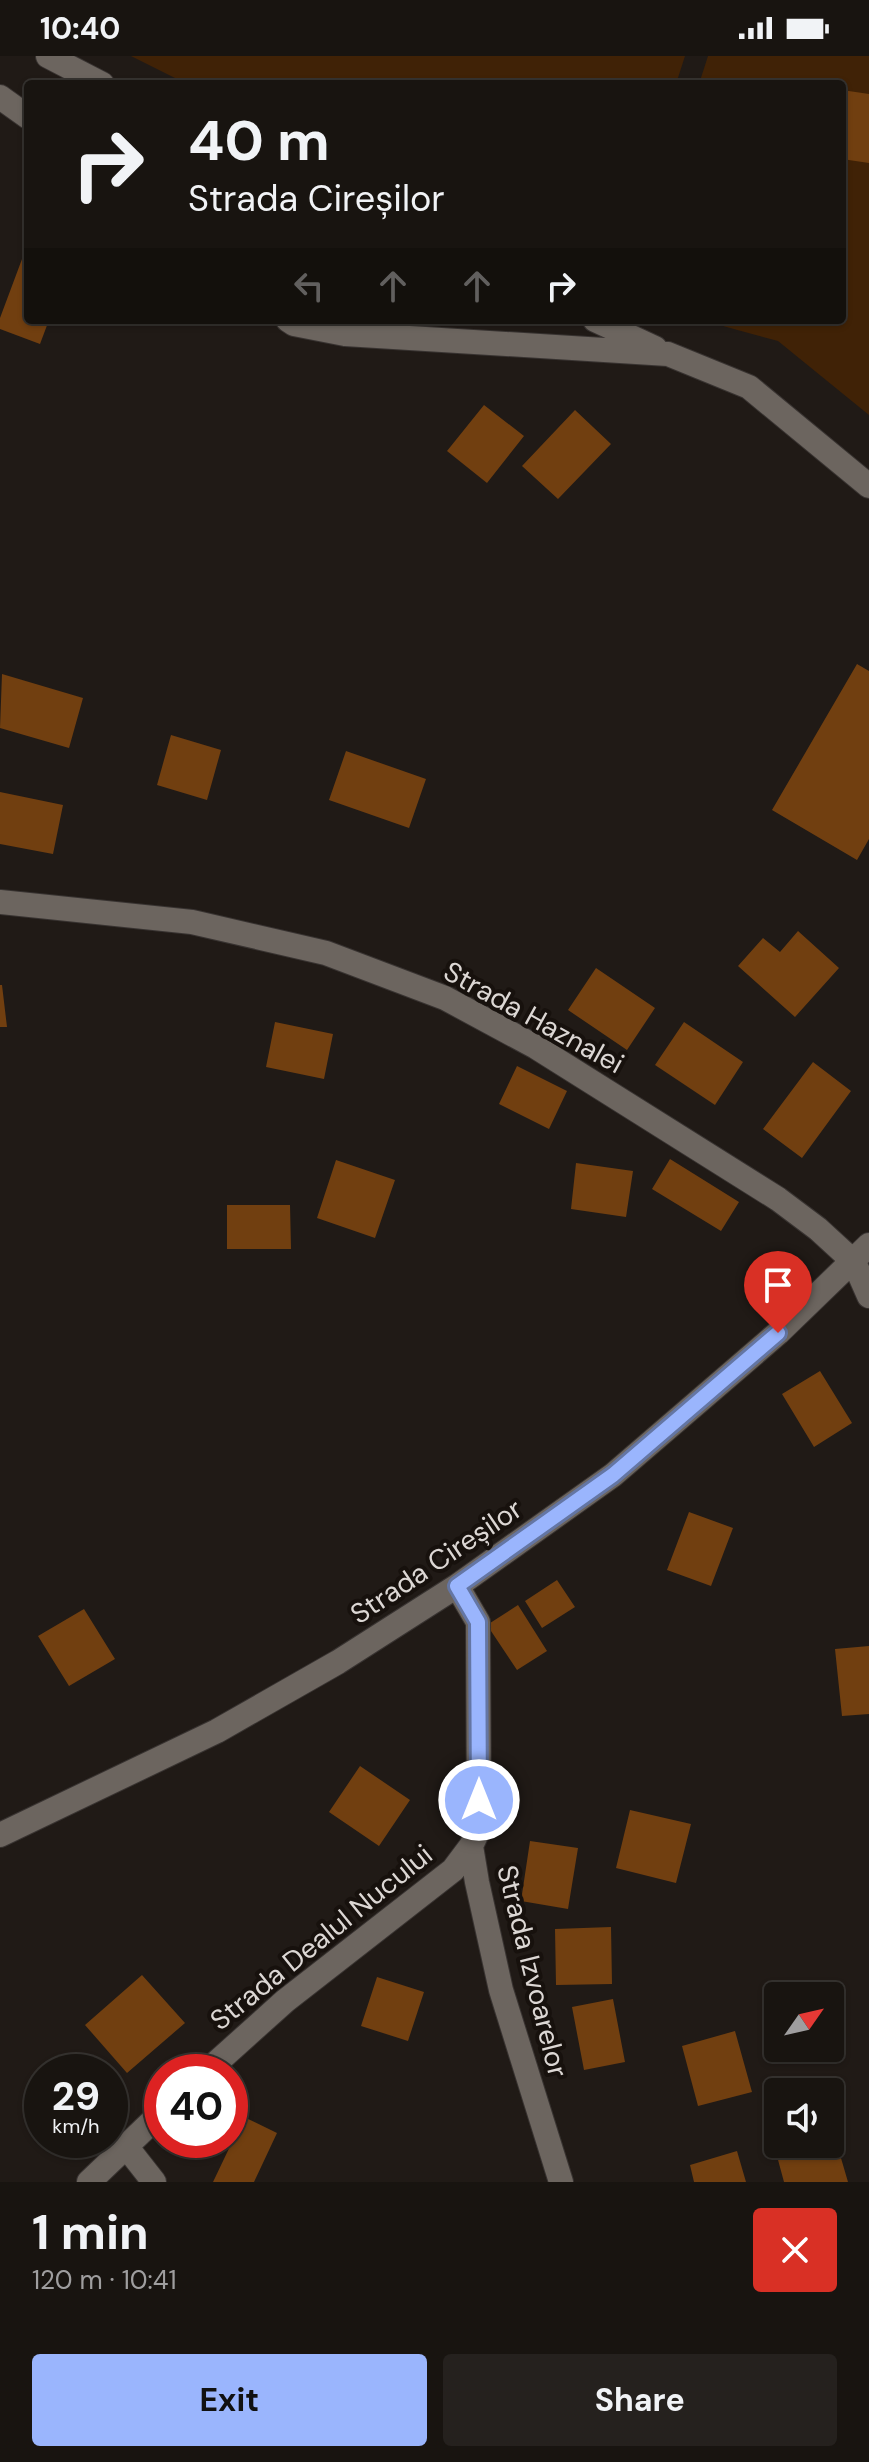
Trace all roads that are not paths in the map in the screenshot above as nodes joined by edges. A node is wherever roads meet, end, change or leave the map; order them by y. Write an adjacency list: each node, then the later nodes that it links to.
1 (48, 56): 2 (street)
2 (94, 80)
3 (0, 97): 4 (street)
4 (24, 114)
5 (294, 324): 7 (street)
6 (604, 324): 7 (street)
7 (668, 354): 8 (street)
8 (869, 486)
9 (0, 902): 10 (street, Strada Haznalei)
10 (861, 1254): 11 (street); 12 (street, Strada Cireșilor)
11 (869, 1296)
12 (457, 1586): 13 (street, Strada Cireșilor); 14 (street, Strada Izvoarelor)
13 (0, 1835)
14 (471, 1846): 15 (street, Strada Dealul Nucului); 22 (street, Strada Izvoarelor)
15 (226, 2054)
16 (144, 2128): 17 (street)
17 (128, 2142)
18 (128, 2149): 21 (street)
19 (112, 2158): 20 (street)
20 (89, 2182)
21 (154, 2182)
22 (561, 2182)

